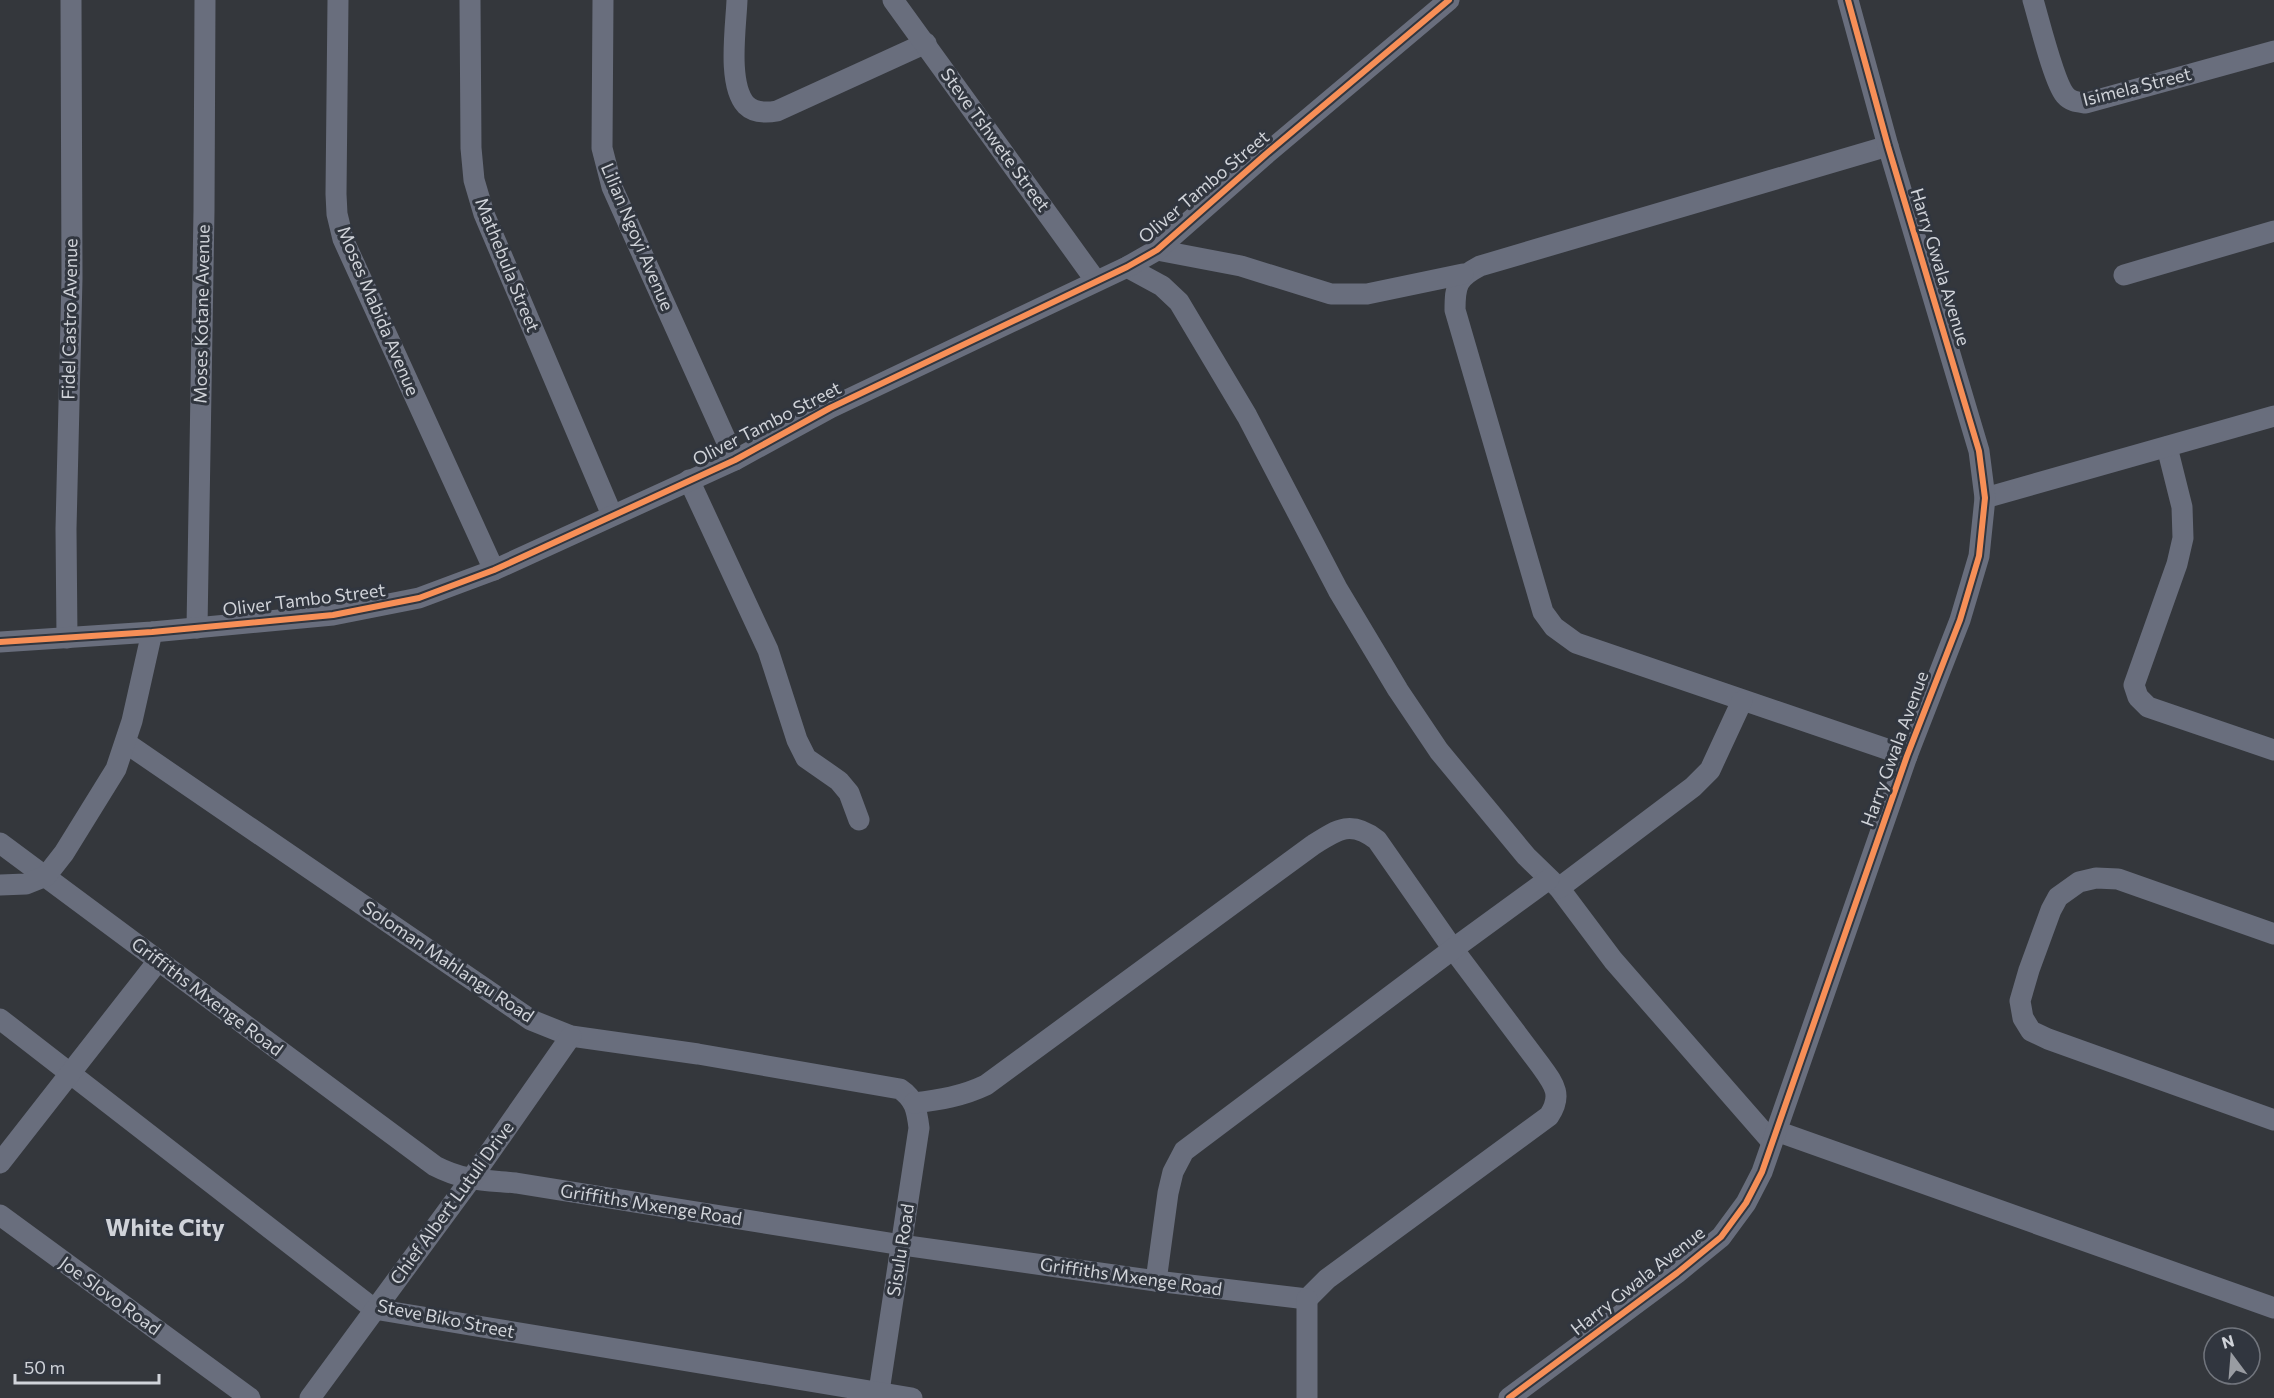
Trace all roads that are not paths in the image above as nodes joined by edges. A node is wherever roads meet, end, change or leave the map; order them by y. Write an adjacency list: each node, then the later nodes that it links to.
1 (71, 0): 29 (street, Fidel Castro Avenue)
2 (205, 0): 27 (street, Moses Kotane Avenue)
3 (338, 0): 26 (street, Moses Mabida Avenue)
4 (470, 0): 25 (street, Mathebula Street)
5 (603, 0): 22 (street, Lilian Ngoyi Avenue)
6 (736, 0): 11 (street)
7 (894, 0): 11 (street, Steve Tshwete Street)
8 (1449, 0): 15 (street, Oliver Tambo Street)
9 (1848, 0): 13 (street, Harry Gwala Avenue)
10 (2033, 0): 12 (street, Isimela Street)
11 (926, 43): 19 (street, Steve Tshwete Street)
12 (2274, 51)
13 (1888, 146): 17 (street); 24 (street, Harry Gwala Avenue)
14 (2274, 231): 18 (street)
15 (1157, 250): 16 (street, Oliver Tambo Street); 17 (street)
16 (1127, 267): 19 (street, Oliver Tambo Street); 38 (street)
17 (1463, 274): 31 (street)
18 (2124, 275)
19 (1096, 281): 22 (street, Oliver Tambo Street)
20 (2274, 416): 21 (street)
21 (2167, 447): 24 (street); 33 (street)
22 (735, 460): 23 (street, Oliver Tambo Street)
23 (689, 480): 25 (street, Oliver Tambo Street); 35 (street)
24 (1985, 498): 34 (street, Harry Gwala Avenue)
25 (612, 515): 26 (street, Oliver Tambo Street)
26 (494, 570): 27 (street, Oliver Tambo Street)
27 (198, 628): 28 (street, Oliver Tambo Street)
28 (152, 632): 29 (street, Oliver Tambo Street); 32 (street)
29 (67, 638): 30 (street, Oliver Tambo Street)
30 (0, 642)
31 (1742, 701): 34 (street); 38 (street)
32 (126, 743): 37 (street); 44 (street, Soloman Mahlangu Road)
33 (2274, 750)
34 (1907, 756): 48 (street, Harry Gwala Avenue)
35 (859, 820)
36 (0, 843): 37 (street, Griffiths Mxenge Road)
37 (46, 876): 39 (street); 42 (street, Griffiths Mxenge Road)
38 (1554, 884): 41 (street); 48 (street)
39 (0, 885)
40 (2274, 934): 47 (street)
41 (1453, 949): 46 (street); 53 (street); 54 (street)
42 (158, 961): 45 (street); 50 (street, Griffiths Mxenge Road)
43 (0, 1019): 45 (street, Steve Biko Street)
44 (571, 1036): 46 (street, Soloman Mahlangu Road); 50 (street, Chief Albert Lutuli Drive)
45 (70, 1073): 49 (street); 56 (street, Steve Biko Street)
46 (914, 1103): 52 (street, Sisulu Road)
47 (2274, 1120)
48 (1774, 1136): 55 (street); 62 (street, Harry Gwala Avenue)
49 (0, 1163)
50 (471, 1179): 52 (street, Griffiths Mxenge Road); 56 (street, Chief Albert Lutuli Drive)
51 (0, 1215): 58 (street, Joe Slovo Road)
52 (902, 1245): 53 (street, Griffiths Mxenge Road); 57 (street, Sisulu Road)
53 (1156, 1281): 54 (street, Griffiths Mxenge Road)
54 (1307, 1299): 61 (street)
55 (2274, 1308)
56 (374, 1309): 57 (street, Steve Biko Street); 59 (street, Chief Albert Lutuli Drive)
57 (878, 1396): 60 (street, Steve Biko Street)
58 (250, 1398)
59 (310, 1398)
60 (912, 1398)
61 (1307, 1398)
62 (1509, 1398)

